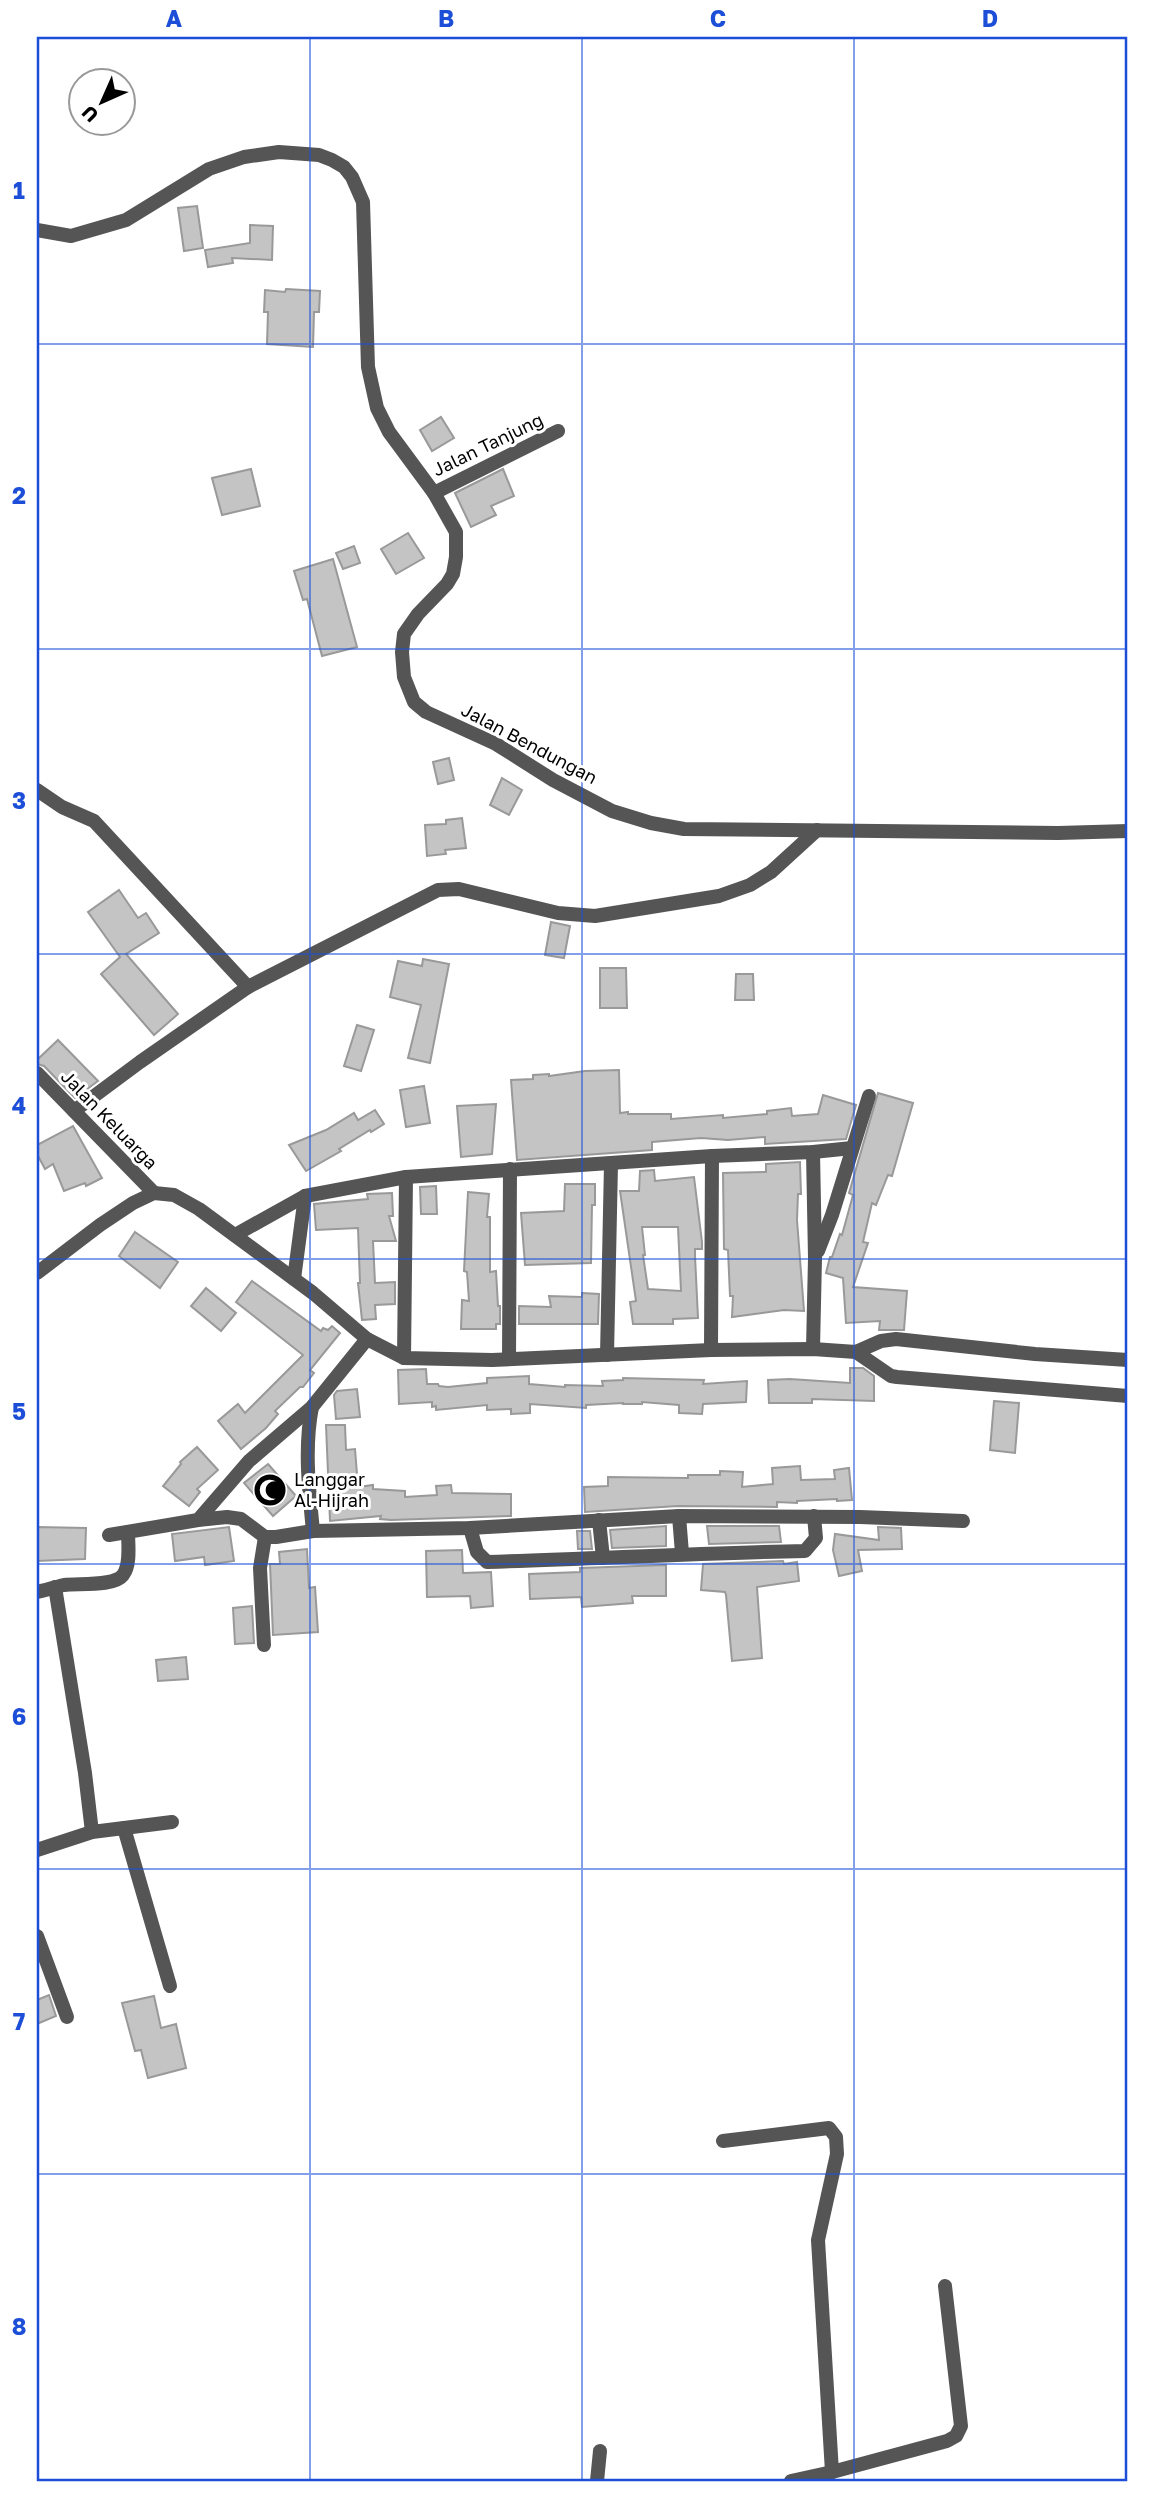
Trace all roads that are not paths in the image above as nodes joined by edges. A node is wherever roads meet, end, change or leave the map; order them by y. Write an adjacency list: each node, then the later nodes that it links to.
1 (37, 230): 3 (street, Jalan Bendungan)
2 (558, 431): 3 (street, Jalan Tanjung)
3 (434, 493): 5 (street, Jalan Bendungan)
4 (37, 790): 7 (street)
5 (817, 830): 6 (street, Jalan Bendungan); 7 (street)
6 (1128, 831)
7 (248, 987): 10 (street)
8 (37, 1073): 10 (street, Jalan Keluarga)
9 (869, 1096): 11 (street)
10 (74, 1111): 17 (street, Jalan Keluarga)
11 (852, 1148): 12 (street); 20 (street)
12 (813, 1152): 13 (street); 20 (street)
13 (712, 1156): 14 (street); 25 (street)
14 (611, 1164): 15 (street); 27 (street)
15 (510, 1169): 16 (street); 29 (street)
16 (405, 1177): 18 (street); 28 (street)
17 (153, 1193): 19 (street); 21 (street)
18 (305, 1196): 19 (street); 22 (street)
19 (235, 1235): 22 (street)
20 (815, 1258): 24 (street)
21 (37, 1273)
22 (294, 1279): 23 (street)
23 (367, 1339): 28 (street); 32 (street)
24 (813, 1349): 25 (street); 26 (street)
25 (711, 1350): 27 (street)
26 (856, 1352): 30 (street); 31 (street)
27 (607, 1355): 29 (street)
28 (404, 1358): 29 (street)
29 (509, 1359)
30 (1128, 1360)
31 (1128, 1396)
32 (312, 1407): 35 (street); 39 (street)
33 (679, 1516): 34 (street); 36 (street); 43 (street)
34 (814, 1516): 37 (street); 43 (street)
35 (198, 1520): 40 (street); 42 (street)
36 (599, 1520): 38 (street); 44 (street)
37 (963, 1521)
38 (470, 1528): 39 (street); 44 (street)
39 (313, 1531): 42 (street)
40 (128, 1532): 41 (street); 45 (street)
41 (109, 1535)
42 (265, 1537): 47 (street)
43 (682, 1553): 44 (street)
44 (603, 1558)
45 (55, 1587): 46 (street); 50 (street)
46 (37, 1592)
47 (264, 1645)
48 (172, 1822): 49 (street)
49 (124, 1828): 50 (street); 53 (street)
50 (92, 1832): 51 (street)
51 (37, 1850)
52 (37, 1936): 54 (street)
53 (170, 1986)
54 (67, 2017)
55 (723, 2141): 58 (street)
56 (945, 2287): 58 (street)
57 (600, 2451): 59 (street)
58 (832, 2472): 60 (street)
59 (597, 2481)
60 (791, 2481)

